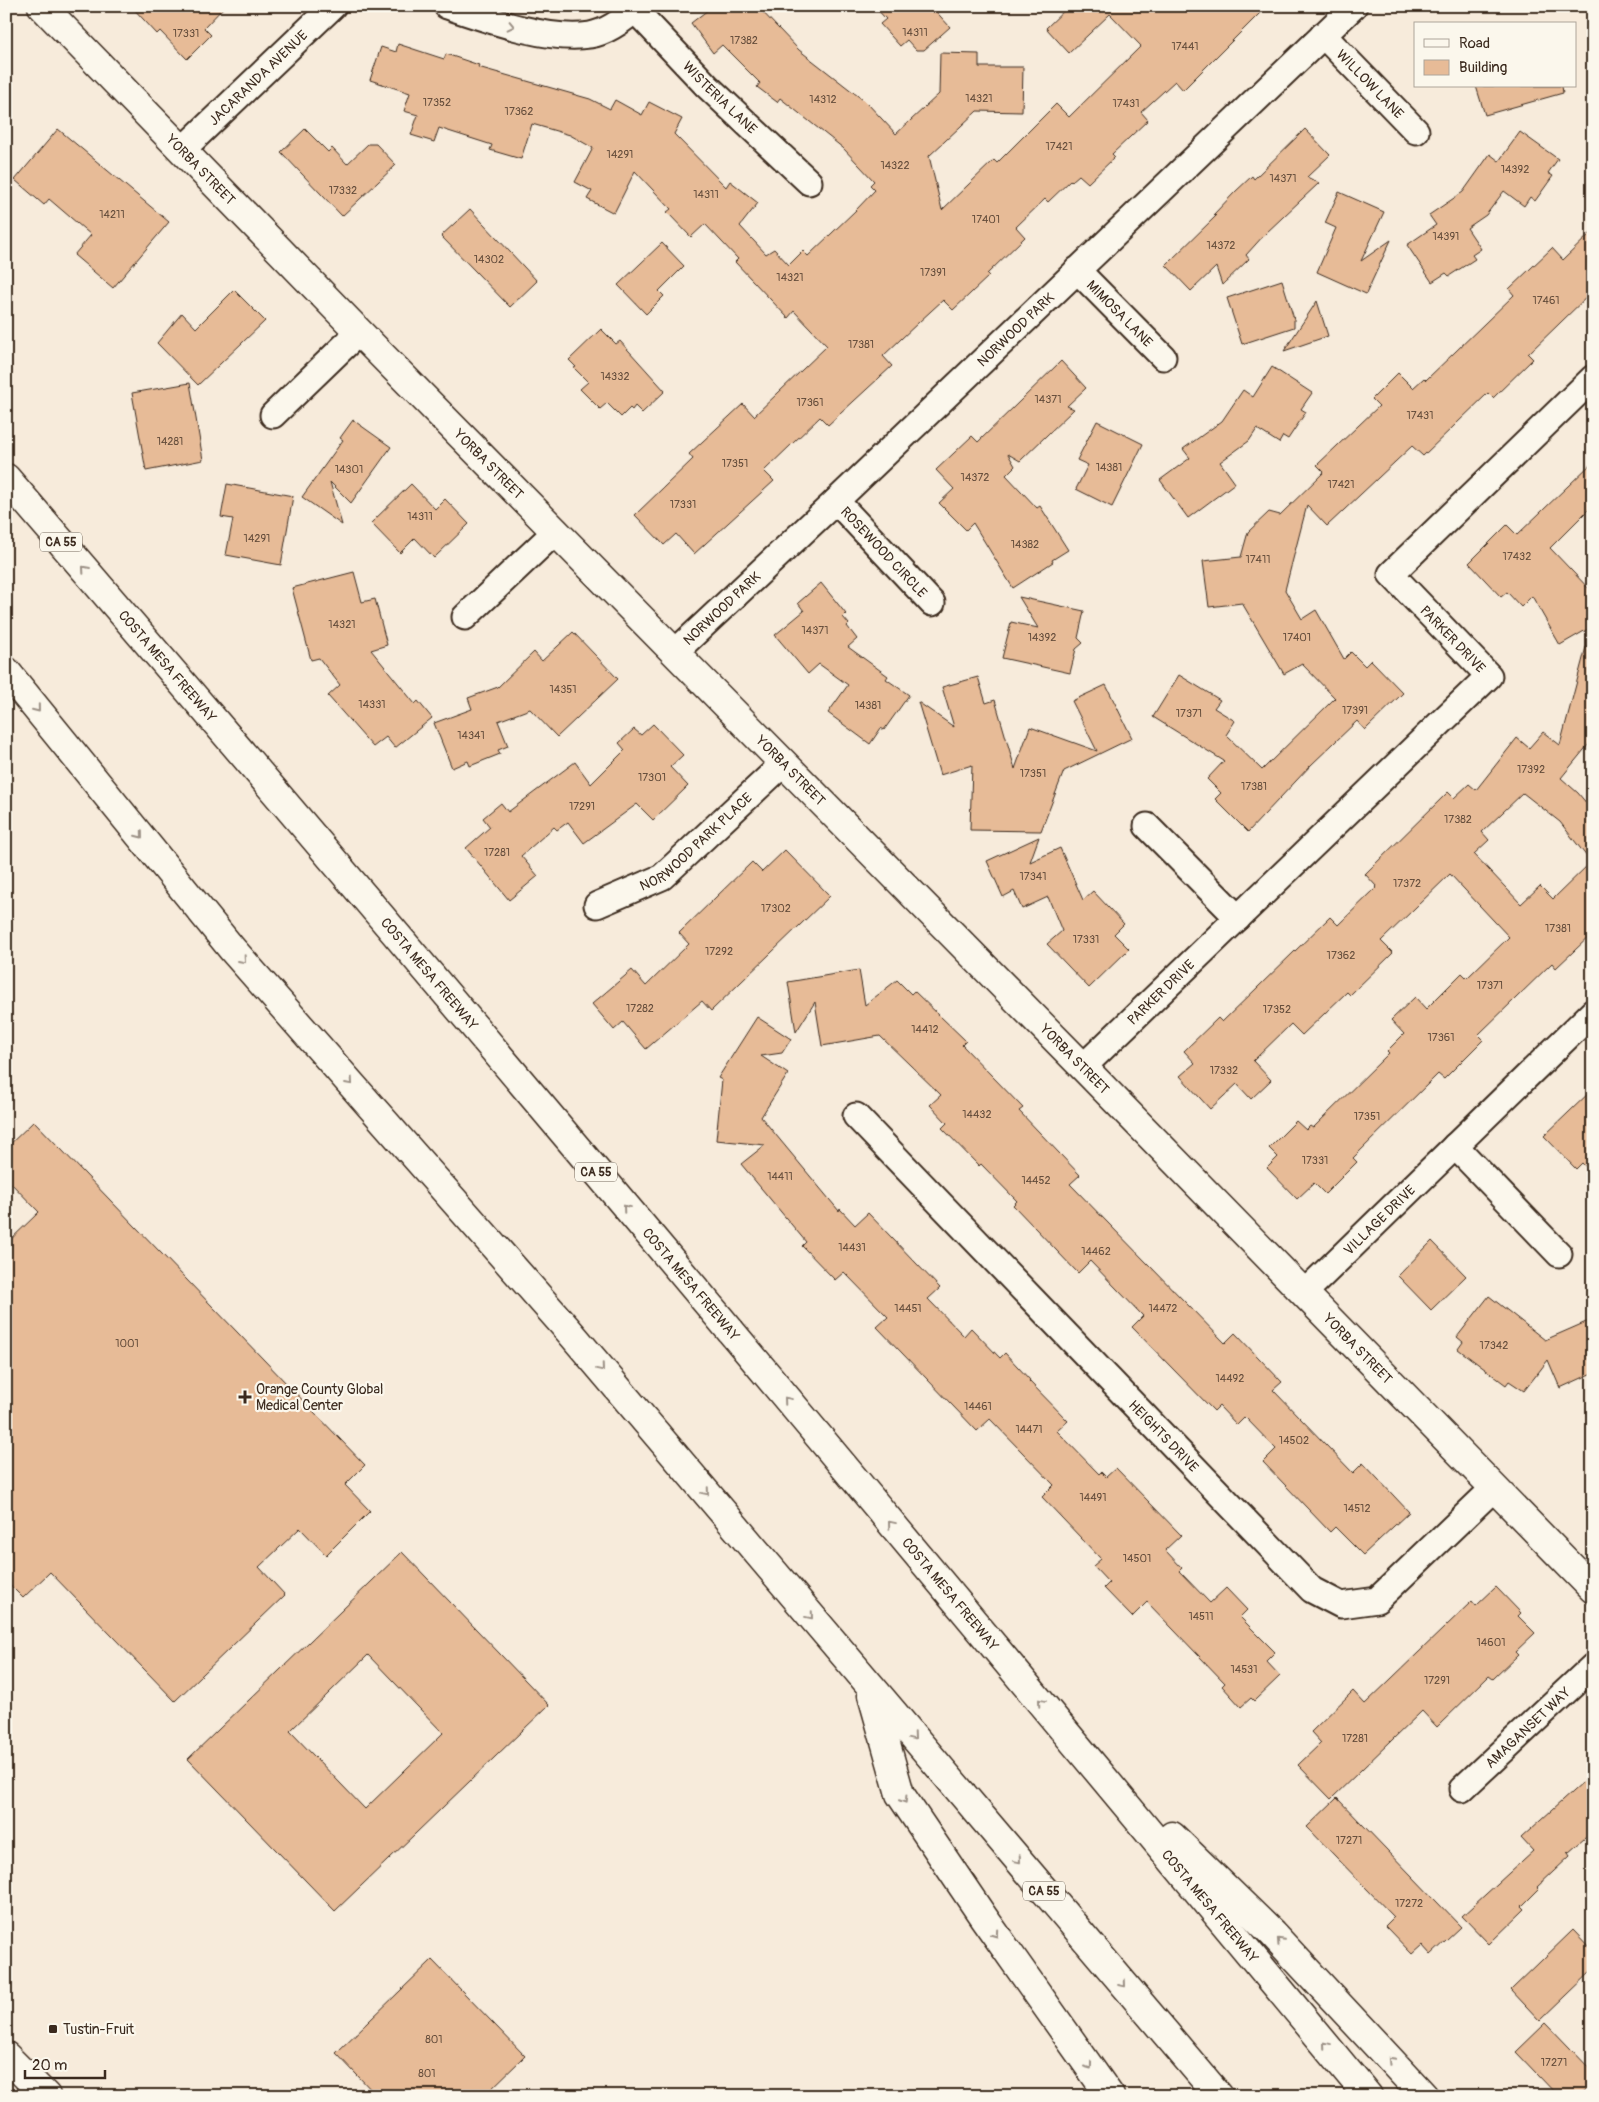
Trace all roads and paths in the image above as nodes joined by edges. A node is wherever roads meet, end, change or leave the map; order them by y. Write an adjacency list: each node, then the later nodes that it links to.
1 (42, 6): 8 (main road, YORBA STREET)
2 (333, 6): 8 (street, JACARANDA AVENUE)
3 (447, 6): 5 (street, one-way to 5)
4 (1354, 6): 6 (street, NORWOOD PARK)
5 (637, 8): 9 (street, WISTERIA LANE)
6 (1323, 35): 7 (street, WILLOW LANE); 10 (street, NORWOOD PARK)
7 (1416, 132)
8 (182, 150): 11 (main road, YORBA STREET)
9 (809, 182)
10 (1077, 270): 12 (street, MIMOSA LANE); 16 (street, NORWOOD PARK)
11 (359, 332): 14 (street); 17 (main road, YORBA STREET)
12 (1162, 357)
13 (1593, 378): 25 (street, PARKER DRIVE)
14 (273, 415)
15 (6, 478): 36 (main road, COSTA MESA FREEWAY / CA 55, one-way to 15)
16 (836, 501): 18 (street, ROSEWOOD CIRCLE); 20 (street, NORWOOD PARK)
17 (556, 531): 19 (street); 20 (main road, YORBA STREET)
18 (932, 604)
19 (465, 617)
20 (676, 652): 22 (main road, YORBA STREET)
21 (6, 671): 35 (main road, CA 55, one-way to 35)
22 (784, 763): 24 (street, NORWOOD PARK PLACE); 27 (main road, YORBA STREET)
23 (1147, 826): 25 (street)
24 (597, 905)
25 (1238, 918): 27 (street, PARKER DRIVE)
26 (1593, 1012): 29 (street, VILLAGE DRIVE)
27 (1083, 1067): 31 (main road, YORBA STREET)
28 (856, 1116): 32 (street, HEIGHTS DRIVE)
29 (1455, 1146): 30 (street); 31 (street, VILLAGE DRIVE)
30 (1559, 1254)
31 (1304, 1293): 32 (main road, YORBA STREET)
32 (1494, 1488): 33 (main road, YORBA STREET)
33 (1593, 1589)
34 (1593, 1666): 37 (street, AMAGANSET WAY)
35 (870, 1686): 40 (main road, one-way to 40); 41 (main road, CA 55, one-way to 41)
36 (1072, 1740): 42 (main road, COSTA MESA FREEWAY / CA 55, one-way to 36); 43 (main road, one-way to 36)
37 (1462, 1790)
38 (6, 2056): 39 (main road)
39 (46, 2096)
40 (1110, 2096)
41 (1219, 2096)
42 (1368, 2096)
43 (1424, 2096)

